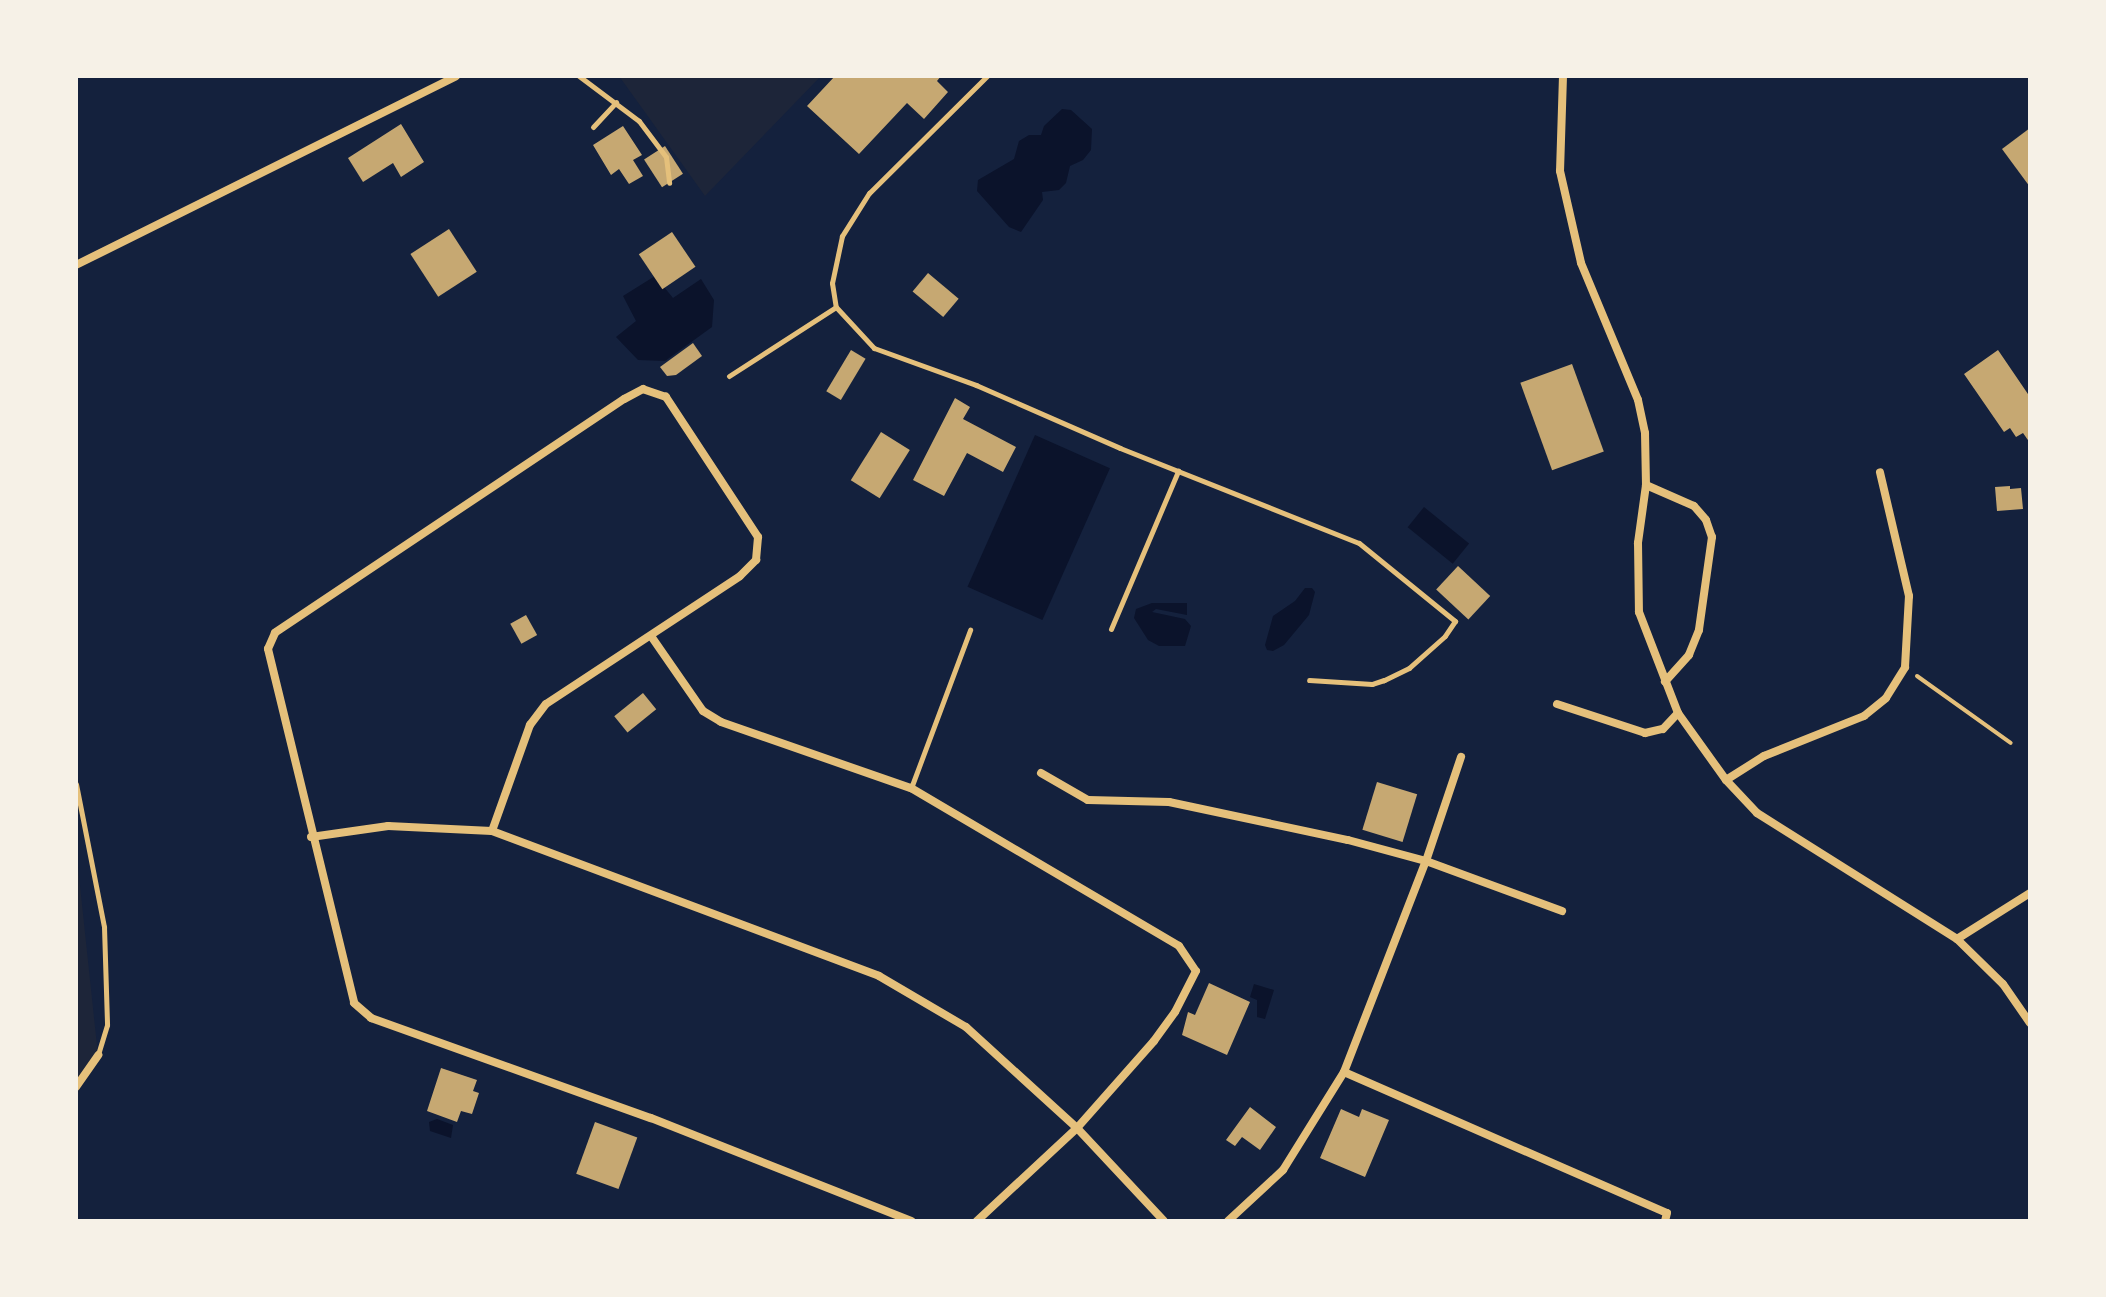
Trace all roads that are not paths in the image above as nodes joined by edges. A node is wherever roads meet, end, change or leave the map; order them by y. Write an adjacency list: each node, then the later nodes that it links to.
1 (456, 76): 8 (street)
2 (579, 76): 5 (lane)
3 (987, 76): 9 (lane)
4 (1563, 76): 13 (street)
5 (616, 102): 6 (lane); 7 (lane)
6 (593, 127)
7 (669, 183)
8 (76, 265)
9 (836, 307): 10 (lane); 11 (lane)
10 (729, 376)
11 (1178, 471): 14 (lane); 17 (lane)
12 (1880, 472): 23 (street)
13 (1646, 485): 18 (street); 18 (street)
14 (1111, 629)
15 (970, 630): 25 (lane)
16 (651, 636): 25 (street); 26 (street); 27 (street)
17 (1309, 680)
18 (1665, 682): 20 (street)
19 (1557, 704): 20 (street)
20 (1678, 713): 23 (street)
21 (1461, 757): 28 (street)
22 (1041, 773): 28 (street)
23 (1726, 780): 31 (street)
24 (76, 784): 33 (lane)
25 (911, 788): 36 (street)
26 (492, 831): 27 (street); 36 (street)
27 (311, 837): 37 (street)
28 (1426, 861): 30 (street); 34 (street)
29 (2030, 893): 31 (street)
30 (1562, 911)
31 (1957, 939): 32 (street)
32 (2030, 1023)
33 (98, 1055): 35 (street)
34 (1344, 1072): 40 (street); 41 (street)
35 (76, 1087)
36 (1077, 1128): 38 (street); 39 (street)
37 (911, 1221)
38 (977, 1221)
39 (1164, 1221)
40 (1228, 1221)
41 (1665, 1221)

